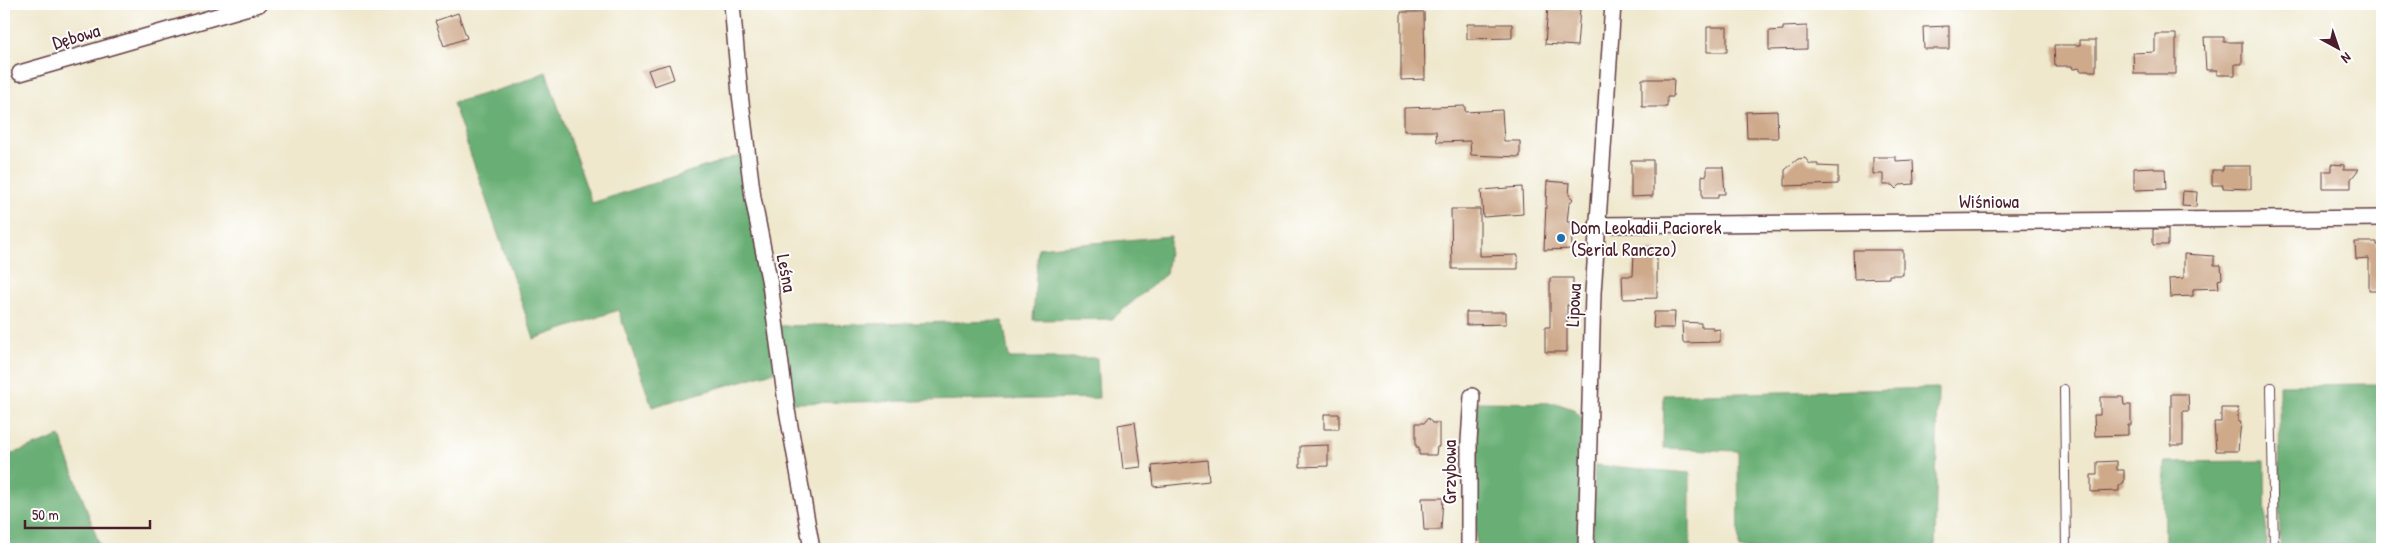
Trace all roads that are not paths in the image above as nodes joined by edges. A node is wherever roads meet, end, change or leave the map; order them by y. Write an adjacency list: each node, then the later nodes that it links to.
1 (259, 4): 4 (street, Dębowa)
2 (732, 4): 10 (street, Leśna)
3 (1613, 4): 6 (street, Lipowa)
4 (20, 74)
5 (2382, 218): 6 (street, Wiśniowa)
6 (1597, 225): 12 (street, Lipowa)
7 (2271, 387): 14 (lane)
8 (2064, 389): 13 (lane)
9 (1472, 396): 11 (street, Grzybowa)
10 (812, 549)
11 (1469, 549)
12 (1586, 549)
13 (2066, 549)
14 (2274, 549)

